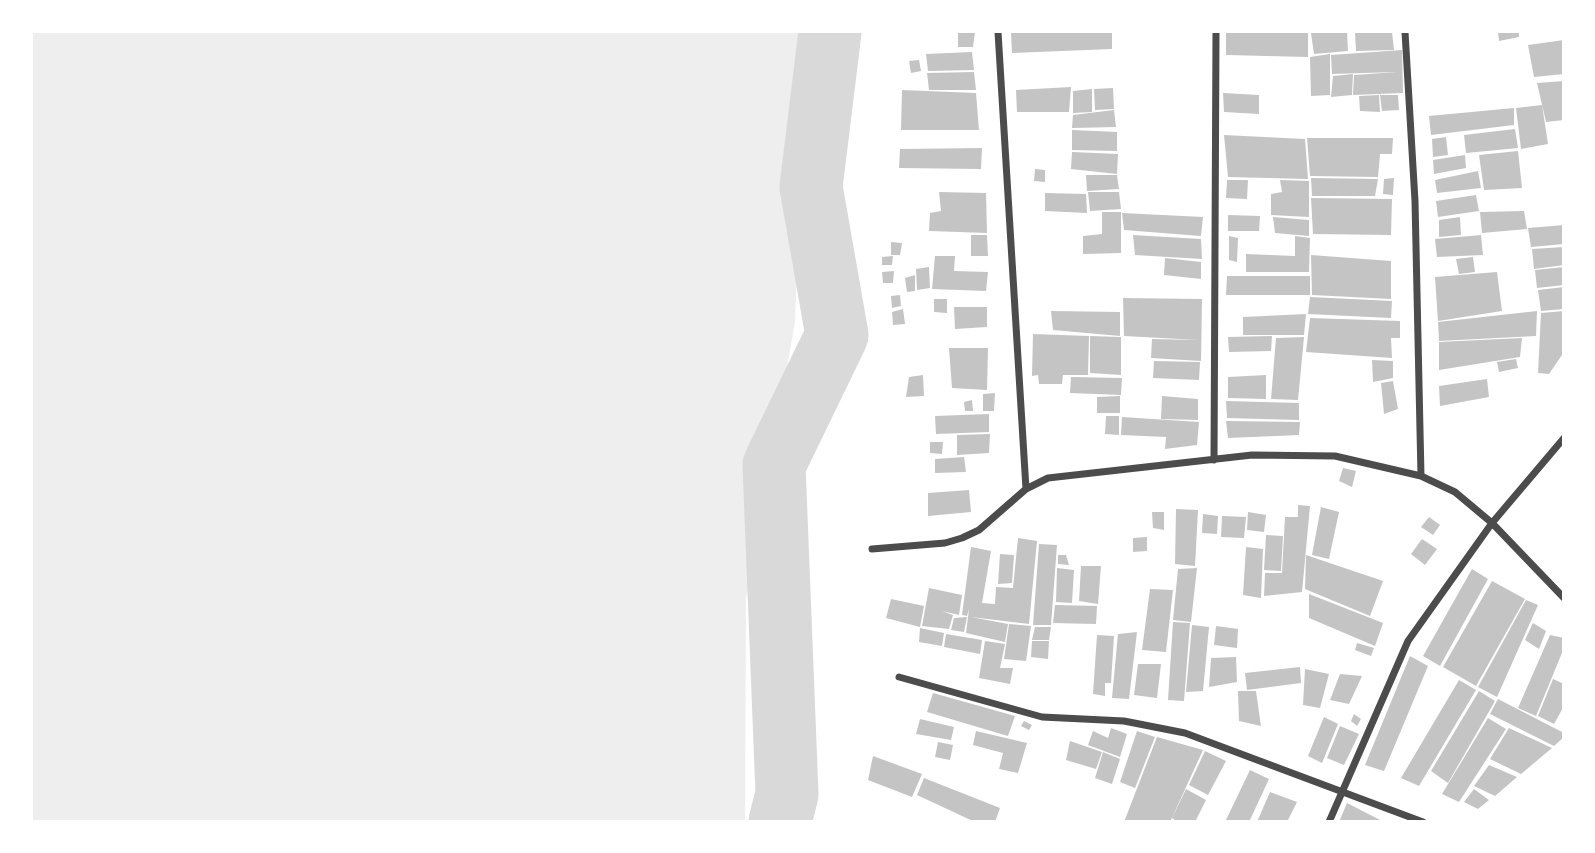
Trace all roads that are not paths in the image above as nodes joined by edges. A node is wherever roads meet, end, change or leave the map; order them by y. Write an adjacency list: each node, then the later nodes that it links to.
1 (998, 32): 7 (street)
2 (1216, 32): 5 (street)
3 (1405, 32): 6 (street)
4 (1563, 438): 8 (street)
5 (1214, 460): 6 (street); 7 (street)
6 (1421, 476): 8 (street)
7 (1026, 489): 9 (street)
8 (1492, 523): 10 (street); 12 (street)
9 (872, 549)
10 (1563, 598)
11 (899, 677): 12 (street)
12 (1343, 792): 13 (street); 14 (street)
13 (1329, 821)
14 (1423, 821)

